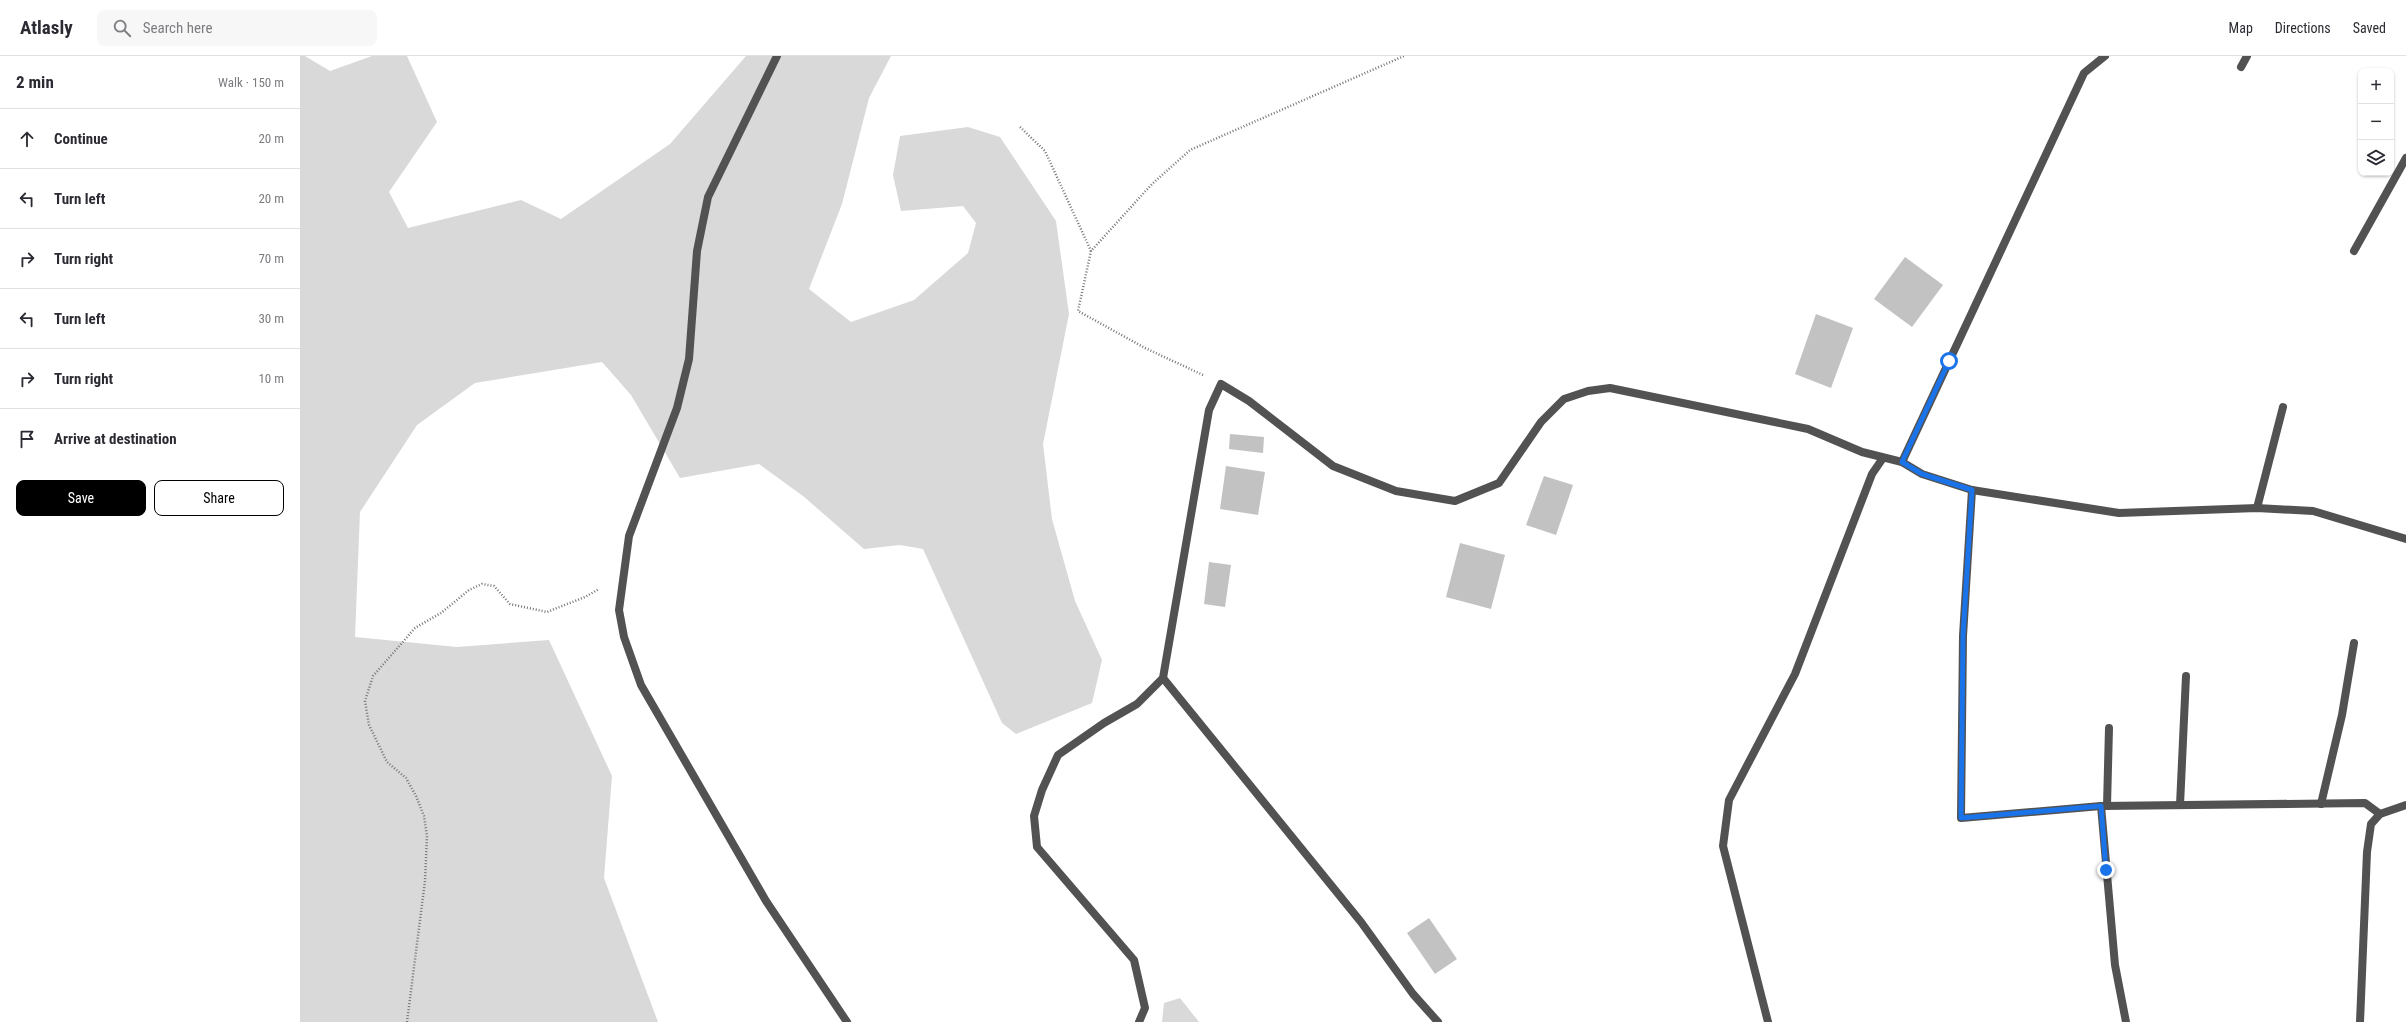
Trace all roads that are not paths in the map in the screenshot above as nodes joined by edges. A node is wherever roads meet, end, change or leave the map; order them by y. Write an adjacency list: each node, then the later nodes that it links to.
1 (777, 56): 22 (street)
2 (2105, 56): 9 (street)
3 (2247, 56): 4 (street)
4 (2240, 67)
5 (2406, 158): 6 (street)
6 (2354, 252)
7 (2283, 407): 11 (street)
8 (1882, 458): 9 (street); 15 (street); 25 (street)
9 (1902, 462): 10 (street)
10 (1972, 490): 11 (street); 20 (street)
11 (2257, 508): 12 (street)
12 (2406, 539)
13 (2354, 643): 17 (street)
14 (2186, 676): 18 (street)
15 (1164, 678): 23 (street); 24 (street)
16 (2109, 728): 20 (street)
17 (2321, 804): 18 (street); 21 (street)
18 (2180, 805): 20 (street)
19 (2406, 805): 21 (street)
20 (2104, 806): 26 (street)
21 (2380, 814): 27 (street)
22 (847, 1022)
23 (1139, 1022)
24 (1438, 1022)
25 (1768, 1022)
26 (2126, 1022)
27 (2360, 1022)

